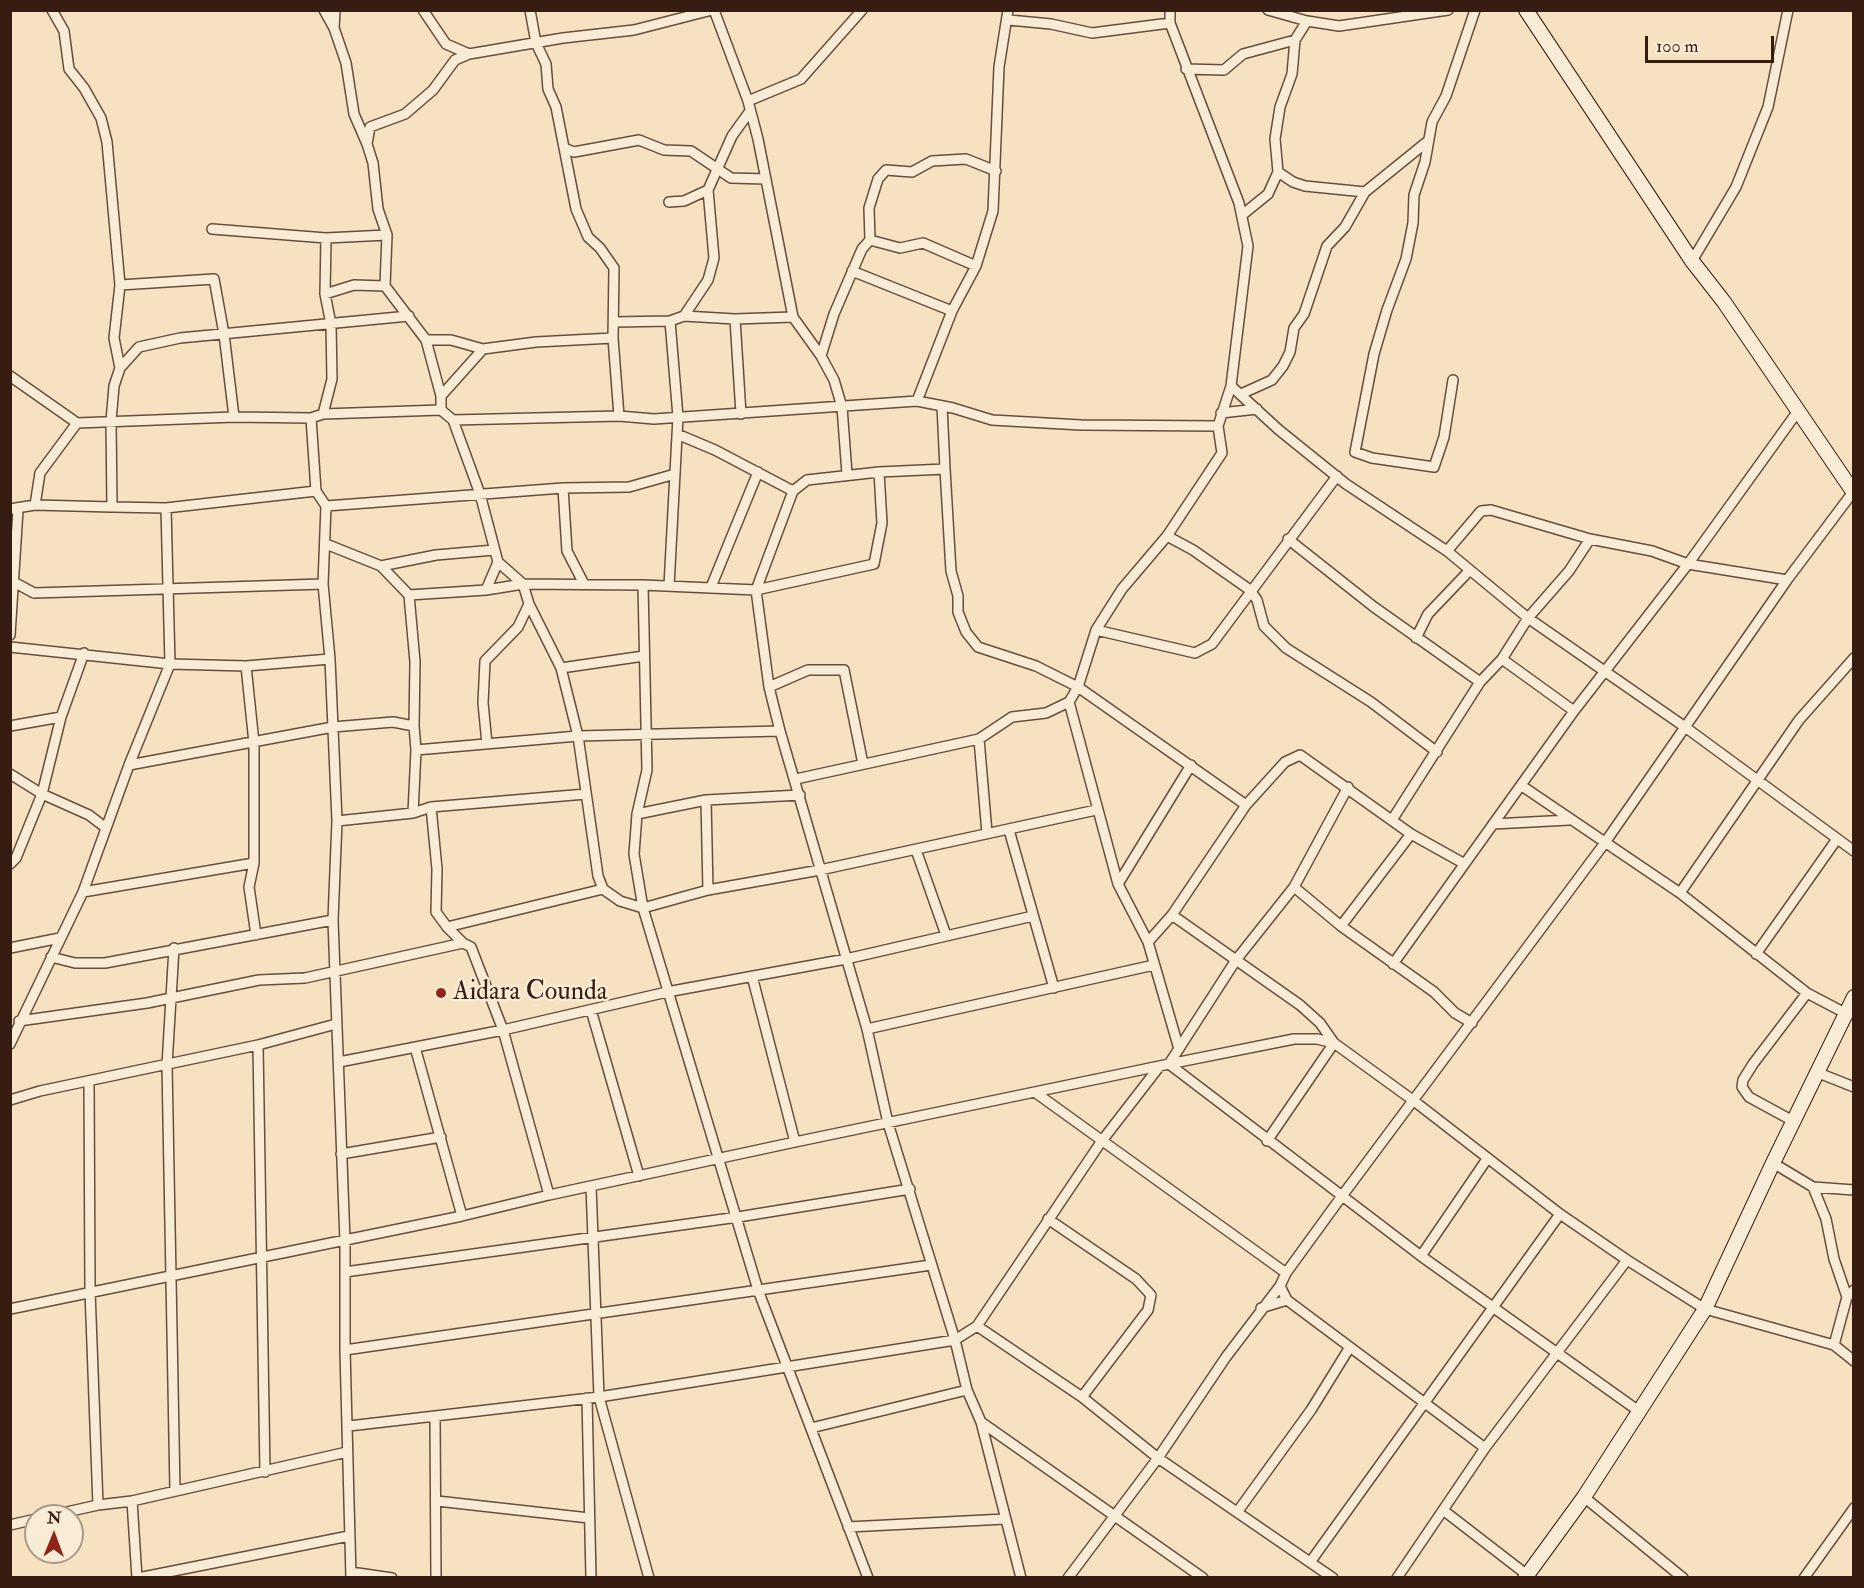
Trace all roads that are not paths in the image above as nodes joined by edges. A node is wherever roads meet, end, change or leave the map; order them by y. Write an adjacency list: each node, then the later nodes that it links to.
1 (52, 10): 42 (street)
2 (324, 10): 18 (street)
3 (335, 10): 18 (street)
4 (423, 10): 21 (street)
5 (530, 10): 20 (street)
6 (713, 10): 14 (street); 23 (street)
7 (862, 10): 23 (street)
8 (1170, 10): 17 (street)
9 (1268, 10): 16 (street)
10 (1448, 10): 16 (street)
11 (1475, 10): 24 (street)
12 (1526, 10): 39 (main road)
13 (1788, 10): 39 (street)
14 (675, 15): 20 (street)
15 (1008, 15): 17 (street); 28 (street)
16 (1307, 21): 19 (street)
17 (1170, 23): 22 (street)
18 (334, 28): 25 (street)
19 (1295, 40): 22 (street); 29 (street)
20 (537, 43): 21 (street); 26 (street)
21 (469, 54): 25 (street)
22 (1186, 69): 34 (street)
23 (749, 106): 27 (street); 30 (street)
24 (1428, 141): 32 (street); 60 (street)
25 (367, 144): 36 (street)
26 (564, 148): 27 (street); 51 (street)
27 (716, 169): 30 (street); 31 (street)
28 (996, 171): 38 (street); 40 (street)
29 (1278, 172): 32 (street); 34 (street)
30 (766, 179): 48 (street)
31 (708, 189): 33 (street); 47 (street)
32 (1365, 192): 62 (street)
33 (669, 202)
34 (1242, 215): 61 (street)
35 (212, 229): 37 (street)
36 (387, 235): 37 (street); 43 (street)
37 (326, 238): 44 (street)
38 (870, 240): 40 (street); 41 (street)
39 (1692, 261): 69 (main road)
40 (976, 266): 45 (street)
41 (852, 271): 45 (street); 57 (street)
42 (120, 285): 53 (street); 58 (street)
43 (385, 285): 44 (street); 46 (street)
44 (326, 294): 52 (street)
45 (952, 311): 64 (street)
46 (409, 316): 52 (street); 55 (street)
47 (684, 316): 49 (street); 50 (street)
48 (793, 317): 49 (street); 57 (street)
49 (735, 319): 72 (street)
50 (670, 321): 51 (street); 75 (street)
51 (614, 322): 54 (street)
52 (331, 324): 53 (street); 71 (street)
53 (225, 334): 58 (street); 74 (street)
54 (613, 338): 56 (street); 73 (street)
55 (426, 340): 56 (street); 63 (street)
56 (483, 349): 63 (street)
57 (821, 356): 66 (street)
58 (120, 368): 78 (street)
59 (10, 376): 79 (street)
60 (1453, 380)
61 (1231, 386): 62 (street); 70 (street)
62 (1241, 394): 67 (street)
63 (441, 396): 68 (street)
64 (917, 401): 65 (street); 66 (street)
65 (942, 406): 80 (street); 82 (street)
66 (842, 408): 72 (street); 86 (street)
67 (1257, 409): 70 (street); 87 (street)
68 (441, 410): 71 (street); 77 (street)
69 (1798, 411): 91 (main road); 105 (street)
70 (1221, 413): 80 (street)
71 (323, 414): 76 (street)
72 (741, 414): 75 (street)
73 (619, 416): 75 (street); 77 (street)
74 (234, 417): 76 (street); 78 (street)
75 (678, 417): 81 (street)
76 (311, 418): 89 (street)
77 (453, 420): 92 (street)
78 (111, 421): 79 (street); 95 (street)
79 (77, 423): 93 (street)
80 (1218, 426): 98 (street)
81 (677, 434): 83 (street); 85 (street)
82 (945, 470): 84 (street); 138 (street)
83 (758, 472): 90 (street); 115 (street)
84 (879, 472): 86 (street); 118 (street)
85 (675, 474): 88 (street); 114 (street)
86 (847, 474): 90 (street)
87 (1337, 476): 99 (street); 103 (street)
88 (563, 488): 92 (street); 112 (street)
89 (316, 491): 94 (street); 96 (street)
90 (793, 491): 118 (street)
91 (1853, 492): 109 (street)
92 (480, 494): 94 (street); 102 (street)
93 (35, 505): 95 (street); 97 (street)
94 (327, 506): 101 (street)
95 (112, 507): 96 (street)
96 (166, 508): 116 (street)
97 (14, 510): 108 (street)
98 (1167, 536): 119 (street); 123 (street)
99 (1288, 538): 119 (street); 125 (street)
100 (1590, 539): 103 (street); 105 (street); 122 (street)
101 (326, 544): 106 (street); 110 (street)
102 (494, 550): 104 (street); 106 (street)
103 (1447, 551): 107 (street)
104 (498, 562): 111 (street); 117 (street)
105 (1688, 564): 109 (street); 135 (street)
106 (381, 566): 120 (street)
107 (1470, 570): 122 (street); 125 (street)
108 (13, 580): 116 (street); 124 (street)
109 (1787, 580): 145 (street)
110 (323, 584): 116 (street); 130 (street)
111 (523, 584): 112 (street); 117 (street); 121 (street)
112 (584, 584): 113 (street)
113 (643, 585): 114 (street); 128 (street)
114 (669, 586): 115 (street)
115 (711, 587): 118 (street)
116 (170, 589): 132 (street)
117 (486, 590): 120 (street)
118 (756, 590): 137 (street)
119 (1250, 590): 123 (street); 153 (street)
120 (410, 595): 143 (street)
121 (529, 604): 134 (street); 151 (street)
122 (1528, 618): 131 (street); 135 (street)
123 (1096, 630): 138 (street)
124 (10, 635)
125 (1416, 638): 136 (street)
126 (10, 646): 127 (street)
127 (84, 653): 132 (street); 141 (street)
128 (644, 656): 134 (street); 147 (street)
129 (1854, 658): 159 (street)
130 (330, 659): 133 (street); 144 (street)
131 (1502, 659): 136 (street); 140 (street)
132 (170, 664): 133 (street); 155 (street)
133 (246, 666): 150 (street)
134 (561, 668): 148 (street)
135 (1606, 672): 140 (street); 145 (street)
136 (1480, 682): 153 (street)
137 (769, 687): 146 (street); 154 (street)
138 (1078, 687): 139 (street); 156 (street)
139 (1069, 702): 149 (street); 168 (street)
140 (1574, 711): 160 (street)
141 (61, 717): 142 (street); 162 (street)
142 (10, 726)
143 (414, 726): 144 (street); 152 (street)
144 (333, 727): 150 (street); 173 (street)
145 (1685, 727): 159 (street); 180 (street)
146 (780, 731): 147 (street); 158 (street)
147 (646, 735): 148 (street); 170 (street)
148 (578, 736): 151 (street); 163 (street)
149 (979, 739): 154 (street); 177 (street)
150 (254, 742): 155 (street); 183 (street)
151 (487, 744): 152 (street)
152 (416, 750): 169 (street)
153 (1437, 752): 171 (street)
154 (863, 764): 158 (street)
155 (129, 765): 175 (street)
156 (1191, 765): 166 (street); 187 (street)
157 (10, 774): 162 (street)
158 (796, 779): 164 (street)
159 (1760, 781): 179 (street); 192 (street)
160 (1522, 786): 172 (street); 174 (street)
161 (1348, 787): 166 (street); 171 (street); 188 (street)
162 (42, 794): 175 (street); 185 (street)
163 (586, 794): 167 (street); 189 (street)
164 (800, 795): 165 (street); 186 (street)
165 (706, 800): 170 (street); 190 (street)
166 (1246, 805): 194 (street)
167 (431, 807): 169 (street); 198 (street)
168 (1096, 810): 176 (street); 187 (street)
169 (413, 813): 173 (street)
170 (637, 814): 193 (street)
171 (1392, 820): 178 (street)
172 (1569, 820): 174 (street); 180 (street)
173 (337, 821): 196 (street)
174 (1493, 824): 184 (street)
175 (106, 828): 191 (street)
176 (1009, 830): 177 (street); 195 (street)
177 (987, 833): 181 (street)
178 (1411, 834): 184 (street); 197 (street)
179 (1837, 839): 182 (street); 206 (street)
180 (1604, 844): 192 (street); 222 (street)
181 (916, 850): 186 (street); 200 (street)
182 (1854, 850)
183 (254, 863): 191 (street); 199 (street)
184 (1464, 863): 210 (street)
185 (10, 864)
186 (820, 870): 190 (street); 208 (street)
187 (1118, 884): 202 (street)
188 (1294, 887): 197 (street); 209 (street)
189 (603, 889): 193 (street); 198 (street)
190 (708, 890): 193 (street)
191 (83, 892): 201 (street)
192 (1680, 893): 206 (street)
193 (643, 908): 215 (street)
194 (1172, 915): 202 (street); 209 (street)
195 (1033, 916): 200 (street); 214 (street)
196 (333, 920): 199 (street); 212 (street)
197 (1341, 926): 210 (street)
198 (447, 927): 203 (street)
199 (256, 935): 205 (street)
200 (946, 935): 208 (street)
201 (60, 938): 204 (street); 207 (street)
202 (1148, 942): 211 (street)
203 (463, 943): 212 (street); 225 (street)
204 (10, 948)
205 (174, 948): 207 (street); 217 (street)
206 (1756, 954): 216 (street)
207 (51, 957): 221 (street)
208 (846, 959): 213 (street); 224 (street)
209 (1236, 960): 227 (street); 231 (street)
210 (1393, 964): 222 (street)
211 (1154, 966): 214 (street); 231 (street)
212 (337, 972): 217 (street); 223 (street)
213 (752, 976): 215 (street); 246 (street)
214 (1054, 988): 224 (street)
215 (667, 992): 219 (street); 249 (street)
216 (1807, 993): 220 (street); 242 (street)
217 (172, 997): 221 (street); 234 (street)
218 (1854, 998): 220 (main road)
219 (591, 1010): 225 (street); 252 (street)
220 (1850, 1014): 236 (main road)
221 (19, 1022): 226 (street)
222 (1472, 1023): 241 (street)
223 (336, 1024): 229 (street); 232 (street)
224 (867, 1029): 243 (street)
225 (502, 1030): 230 (street); 257 (street)
226 (12, 1032): 228 (street)
227 (1334, 1043): 233 (street); 241 (street); 245 (street)
228 (10, 1044)
229 (258, 1045): 234 (street); 266 (street)
230 (415, 1047): 232 (street); 244 (street)
231 (1179, 1048): 233 (street)
232 (339, 1062): 248 (street)
233 (1169, 1064): 235 (street); 245 (street)
234 (167, 1065): 237 (street); 271 (street)
235 (1159, 1066): 239 (street); 247 (street)
236 (1816, 1072): 238 (street); 242 (main road)
237 (89, 1081): 240 (street); 274 (street)
238 (1854, 1087)
239 (1036, 1094): 243 (street); 247 (street)
240 (10, 1100)
241 (1414, 1101): 250 (street); 258 (street)
242 (1793, 1121): 251 (main road)
243 (888, 1123): 246 (street); 255 (street)
244 (441, 1137): 248 (street); 260 (street)
245 (1267, 1141): 258 (street)
246 (795, 1142): 249 (street)
247 (1101, 1142): 262 (street); 270 (street)
248 (341, 1154): 264 (street)
249 (717, 1159): 252 (street); 261 (street)
250 (1487, 1159): 259 (street); 265 (street)
251 (1773, 1162): 254 (street); 280 (main road)
252 (639, 1176): 253 (street)
253 (591, 1186): 257 (street); 263 (street)
254 (1813, 1186): 256 (street); 275 (street)
255 (909, 1189): 261 (street); 268 (street)
256 (1854, 1190)
257 (549, 1195): 260 (street)
258 (1342, 1196): 265 (street); 270 (street)
259 (1560, 1214): 267 (street); 277 (street)
260 (462, 1216): 264 (street)
261 (738, 1217): 263 (street); 273 (street)
262 (1048, 1219): 282 (street); 292 (street)
263 (592, 1236): 269 (street); 281 (street)
264 (345, 1240): 266 (street); 269 (street)
265 (1420, 1256): 277 (street)
266 (263, 1257): 271 (street); 303 (street)
267 (1627, 1260): 280 (street); 287 (street)
268 (931, 1265): 273 (street); 283 (street)
269 (345, 1272): 286 (street)
270 (1286, 1273): 272 (street)
271 (171, 1275): 274 (street); 304 (street)
272 (1280, 1286): 276 (street); 279 (street)
273 (758, 1290): 281 (street); 289 (street)
274 (90, 1292): 278 (street); 308 (street)
275 (1850, 1293): 284 (street)
276 (1287, 1300): 279 (street); 285 (street)
277 (1492, 1306): 287 (street); 294 (street)
278 (10, 1309)
279 (1260, 1309): 302 (street)
280 (1705, 1310): 284 (street); 295 (main road)
281 (594, 1315): 286 (street); 291 (street)
282 (977, 1326): 283 (street); 292 (street)
283 (955, 1340): 289 (street); 290 (street)
284 (1834, 1346): 288 (street)
285 (1350, 1347): 294 (street); 312 (street)
286 (345, 1350): 298 (street)
287 (1556, 1353): 295 (street); 300 (street)
288 (1854, 1361)
289 (786, 1368): 291 (street); 299 (street)
290 (967, 1390): 297 (street); 299 (street)
291 (599, 1397): 293 (street); 326 (street)
292 (1082, 1397): 302 (street)
293 (587, 1398): 296 (street); 314 (street)
294 (1423, 1403): 300 (street); 318 (street)
295 (1640, 1412): 305 (main road)
296 (435, 1417): 298 (street); 307 (street)
297 (981, 1422): 313 (street); 315 (street)
298 (349, 1426): 301 (street)
299 (811, 1428): 316 (street)
300 (1485, 1448): 311 (street)
301 (347, 1452): 303 (street); 317 (street)
302 (1158, 1458): 312 (street); 313 (street)
303 (265, 1472): 304 (street)
304 (175, 1491): 306 (street)
305 (1584, 1497): 321 (main road); 333 (street)
306 (132, 1501): 308 (street); 322 (street)
307 (437, 1501): 314 (street); 324 (street)
308 (98, 1505): 309 (street)
309 (84, 1508)
310 (1854, 1508): 334 (street)
311 (1443, 1510): 321 (street); 332 (street)
312 (1238, 1511): 318 (street)
313 (1113, 1516): 319 (street); 330 (street)
314 (589, 1518): 325 (street)
315 (1005, 1519): 316 (street); 328 (street)
316 (848, 1527): 327 (street)
317 (349, 1536): 320 (street); 322 (street)
318 (1311, 1561): 331 (street)
319 (1071, 1574): 329 (street)
320 (351, 1575): 323 (street)
321 (1527, 1577)
322 (137, 1578)
323 (392, 1578)
324 (436, 1578)
325 (591, 1578)
326 (649, 1578)
327 (868, 1578)
328 (1021, 1578)
329 (1084, 1578)
330 (1203, 1578)
331 (1333, 1578)
332 (1397, 1578)
333 (1683, 1578)
334 (1804, 1578)

